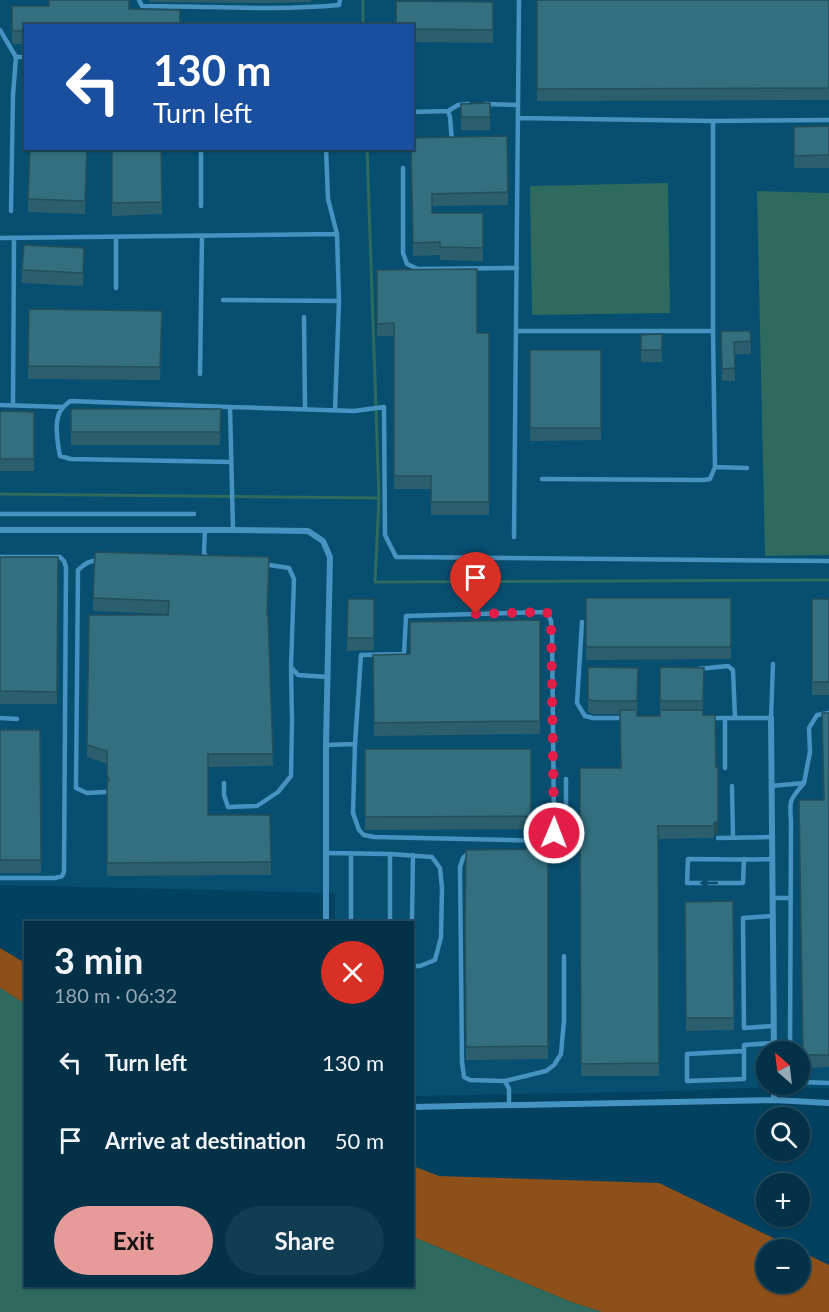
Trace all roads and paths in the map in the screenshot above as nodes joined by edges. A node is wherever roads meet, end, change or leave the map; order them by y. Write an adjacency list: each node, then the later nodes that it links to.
1 (139, 0): 2 (lane)
2 (340, 0)
3 (519, 0): 7 (lane)
4 (0, 30): 5 (lane)
5 (16, 57): 6 (lane); 22 (lane)
6 (24, 57)
7 (518, 105): 8 (lane); 10 (lane)
8 (448, 111): 9 (lane); 15 (lane)
9 (414, 112)
10 (518, 118): 12 (lane); 14 (lane)
11 (829, 120): 12 (lane)
12 (713, 121): 34 (lane)
13 (507, 141): 14 (lane)
14 (518, 141): 28 (lane)
15 (452, 142): 16 (lane); 17 (lane)
16 (463, 142)
17 (440, 143)
18 (201, 150): 21 (lane)
19 (326, 150): 23 (lane)
20 (403, 168): 28 (lane)
21 (201, 206)
22 (11, 211)
23 (337, 234): 24 (lane); 31 (lane)
24 (202, 236): 25 (lane); 35 (lane)
25 (116, 237): 27 (lane); 29 (lane)
26 (0, 238): 27 (lane)
27 (14, 238): 37 (lane)
28 (517, 268): 33 (lane)
29 (116, 288)
30 (223, 300): 31 (lane)
31 (339, 301): 41 (lane)
32 (304, 317): 40 (lane)
33 (516, 331): 34 (lane); 51 (lane)
34 (713, 332): 43 (lane)
35 (200, 374)
36 (0, 405): 37 (lane)
37 (13, 405): 39 (lane)
38 (230, 406): 39 (lane); 40 (lane); 42 (lane)
39 (63, 407): 42 (lane)
40 (305, 409): 41 (lane)
41 (335, 410): 57 (lane)
42 (231, 462): 50 (lane)
43 (715, 467): 44 (lane); 45 (lane)
44 (747, 468)
45 (542, 479)
46 (0, 514): 47 (lane)
47 (194, 514)
48 (0, 530): 49 (street)
49 (205, 530): 50 (street); 55 (lane)
50 (232, 530): 65 (street)
51 (514, 537)
52 (0, 557): 96 (lane)
53 (104, 560): 59 (lane)
54 (197, 560): 55 (lane)
55 (208, 560): 56 (lane)
56 (215, 561)
57 (829, 561)
58 (253, 564): 63 (lane)
59 (78, 620): 60 (lane); 82 (lane)
60 (89, 620)
61 (582, 622): 68 (lane)
62 (773, 664): 72 (lane)
63 (291, 667): 65 (lane); 78 (lane)
64 (694, 669): 71 (lane)
65 (327, 676): 75 (street)
66 (829, 713): 79 (lane)
67 (0, 718): 73 (lane)
68 (629, 718)
69 (701, 718): 70 (lane)
70 (725, 718): 71 (lane); 76 (lane)
71 (735, 718): 72 (lane)
72 (771, 718): 81 (street)
73 (17, 719)
74 (355, 744): 74 (lane); 75 (lane)
75 (326, 745): 90 (street)
76 (725, 768)
77 (566, 779): 86 (lane)
78 (224, 783)
79 (804, 783): 81 (lane); 98 (lane)
80 (732, 786): 83 (lane)
81 (771, 786): 84 (street)
82 (105, 792)
83 (733, 837): 84 (lane); 85 (lane)
84 (772, 837): 95 (street)
85 (718, 838)
86 (580, 841)
87 (548, 849): 88 (lane)
88 (525, 850)
89 (480, 851): 111 (lane)
90 (326, 853): 91 (lane); 100 (street)
91 (351, 853): 92 (lane); 101 (lane)
92 (390, 854): 93 (lane); 102 (lane)
93 (413, 855): 103 (lane); 105 (lane)
94 (744, 859): 94 (lane, one-way to 94); 95 (lane)
95 (772, 859): 97 (street)
96 (0, 878)
97 (772, 898): 98 (lane); 99 (street)
98 (791, 898): 108 (lane)
99 (772, 916): 106 (street); 106 (lane)
100 (326, 921)
101 (351, 921)
102 (390, 921)
103 (412, 921)
104 (564, 956): 111 (lane)
105 (414, 966)
106 (773, 1026): 107 (street)
107 (774, 1041)
108 (790, 1041)
109 (756, 1044): 110 (lane)
110 (744, 1051): 110 (lane)
111 (505, 1080): 117 (lane)
112 (810, 1082): 113 (lane)
113 (829, 1083)
114 (774, 1095): 115 (street)
115 (774, 1100): 116 (street); 117 (street)
116 (829, 1103)
117 (509, 1105): 118 (street)
118 (414, 1107)

